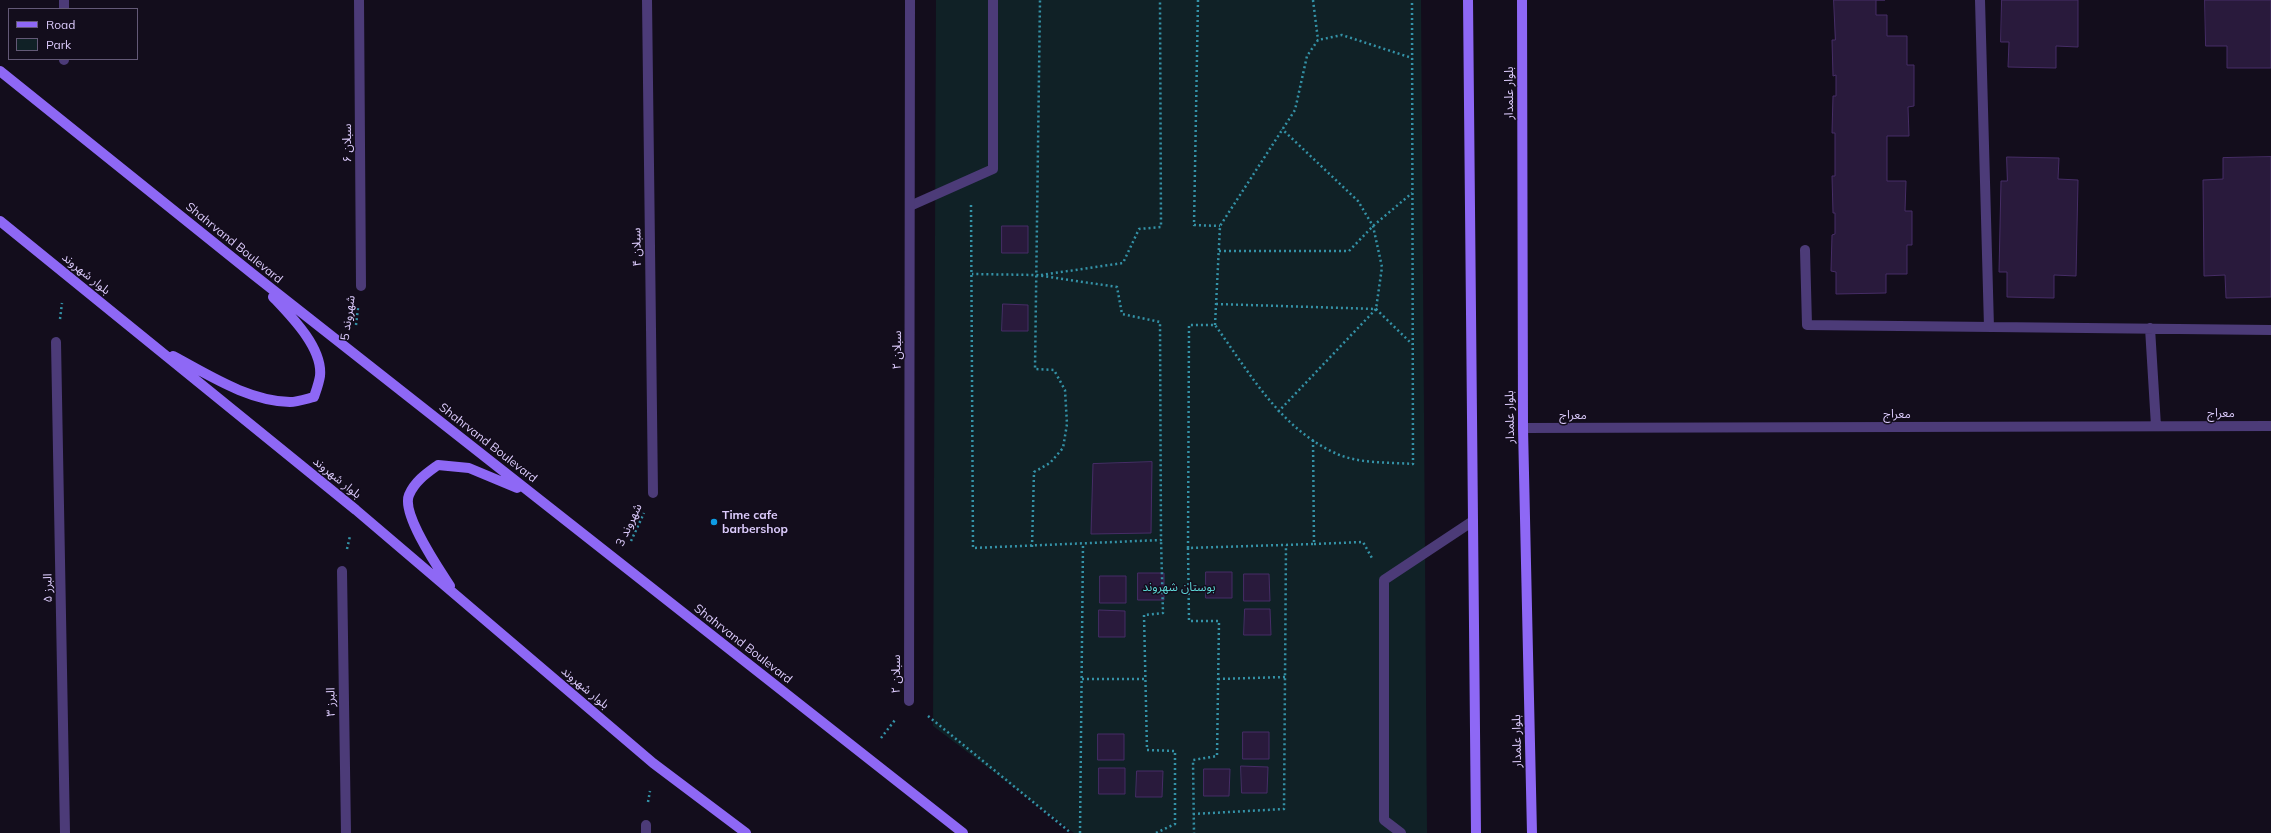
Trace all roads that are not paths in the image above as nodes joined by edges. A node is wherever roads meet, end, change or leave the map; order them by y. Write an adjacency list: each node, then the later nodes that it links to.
1 (359, 0): 13 (street, سبلان ۶)
2 (647, 0): 22 (street, سبلان ۴)
3 (910, 0): 9 (street, سبلان ۲)
4 (993, 0): 9 (street)
5 (1468, 0): 24 (main road)
6 (1522, 0): 21 (main road, بلوار علمدار)
7 (1980, 0): 14 (street)
8 (0, 71): 12 (main road, Shahrvand Boulevard)
9 (910, 206): 27 (street, سبلان ۲)
10 (0, 221): 18 (main road, بلوار شهروند)
11 (1805, 250): 14 (street)
12 (254, 275): 18 (main road); 23 (main road, Shahrvand Boulevard)
13 (361, 286)
14 (1989, 327): 15 (street)
15 (2150, 328): 16 (street); 19 (street)
16 (2271, 330)
17 (56, 342): 28 (street, البرز ۵)
18 (153, 346): 26 (main road, بلوار شهروند)
19 (2156, 426): 20 (street, معراج); 21 (street, معراج)
20 (2271, 426)
21 (1523, 428): 34 (main road, بلوار علمدار)
22 (653, 493)
23 (534, 495): 26 (main road); 31 (main road, Shahrvand Boulevard)
24 (1473, 521): 32 (street); 33 (main road)
25 (342, 571): 29 (street, البرز ۳)
26 (456, 595): 30 (main road, بلوار شهروند)
27 (910, 701)
28 (65, 833)
29 (346, 833)
30 (746, 833)
31 (963, 833)
32 (1401, 833)
33 (1476, 833)
34 (1532, 833)

